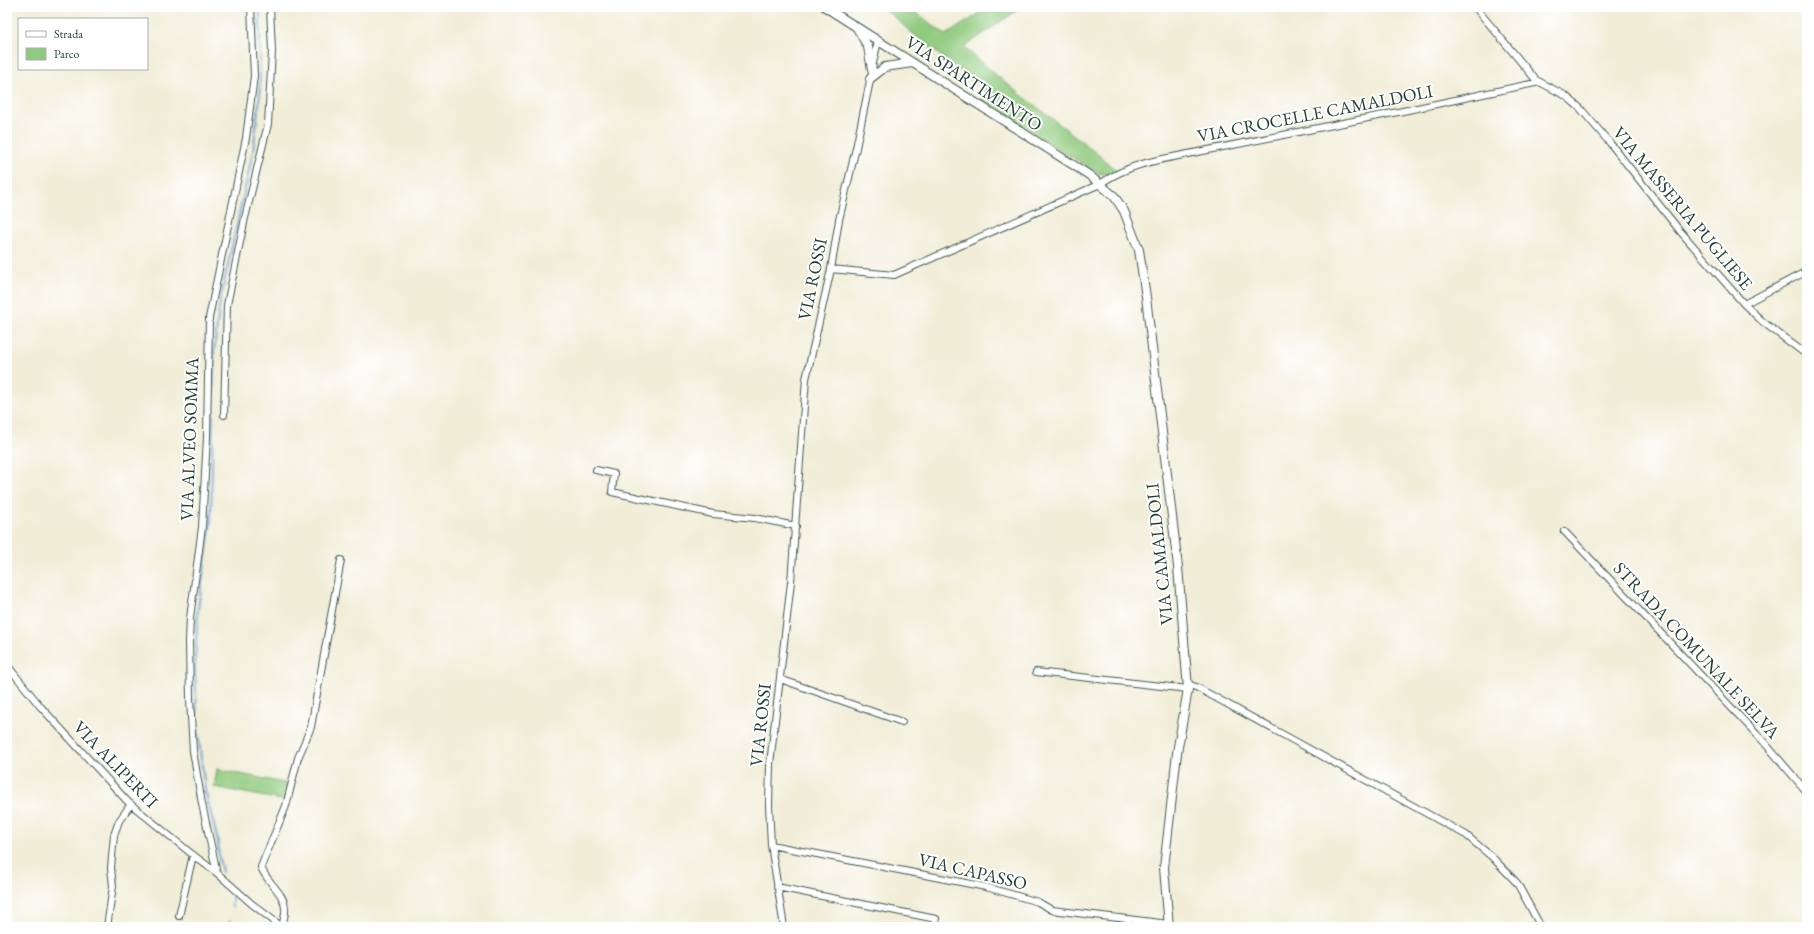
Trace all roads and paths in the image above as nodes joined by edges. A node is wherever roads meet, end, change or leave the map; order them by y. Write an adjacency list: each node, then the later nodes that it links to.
1 (252, 7): 30 (street, VIA ALVEO SOMMA)
2 (270, 7): 16 (street)
3 (825, 7): 5 (street, VIA SPARTIMENTO)
4 (1475, 7): 10 (street)
5 (855, 26): 6 (street, VIA SPARTIMENTO); 8 (street)
6 (878, 41): 7 (street, VIA SPARTIMENTO); 8 (street, VIA ROSSI)
7 (912, 63): 9 (street); 11 (street, VIA SPARTIMENTO)
8 (872, 70): 9 (street, VIA ROSSI)
9 (870, 79): 12 (street, VIA ROSSI)
10 (1538, 81): 11 (street, VIA CROCELLE CAMALDOLI); 14 (street, VIA MASSERIA PUGLIESE)
11 (1102, 186): 12 (street, VIA CROCELLE CAMALDOLI); 24 (street, VIA CAMALDOLI)
12 (831, 269): 18 (street, VIA ROSSI)
13 (1807, 271): 14 (street)
14 (1744, 304): 15 (street, VIA MASSERIA PUGLIESE)
15 (1807, 355)
16 (224, 415)
17 (596, 470): 18 (street)
18 (796, 526): 23 (street, VIA ROSSI)
19 (1564, 531): 26 (street, STRADA COMUNALE SELVA)
20 (341, 560): 36 (street)
21 (7, 665): 27 (street, VIA ALIPERTI)
22 (1036, 672): 24 (street)
23 (780, 679): 25 (street); 28 (street, VIA ROSSI)
24 (1188, 687): 34 (street, VIA CAMALDOLI); 38 (street)
25 (902, 722)
26 (1807, 792)
27 (130, 804): 29 (street, VIA ALIPERTI); 35 (street)
28 (771, 845): 31 (street, VIA ROSSI); 34 (street, VIA CAPASSO)
29 (193, 855): 30 (street, VIA ALIPERTI); 32 (street)
30 (217, 873): 36 (street, VIA ALIPERTI)
31 (777, 887): 33 (street); 37 (street, VIA ROSSI)
32 (179, 916)
33 (936, 919)
34 (1169, 925)
35 (107, 927)
36 (282, 927)
37 (784, 927)
38 (1541, 927)

